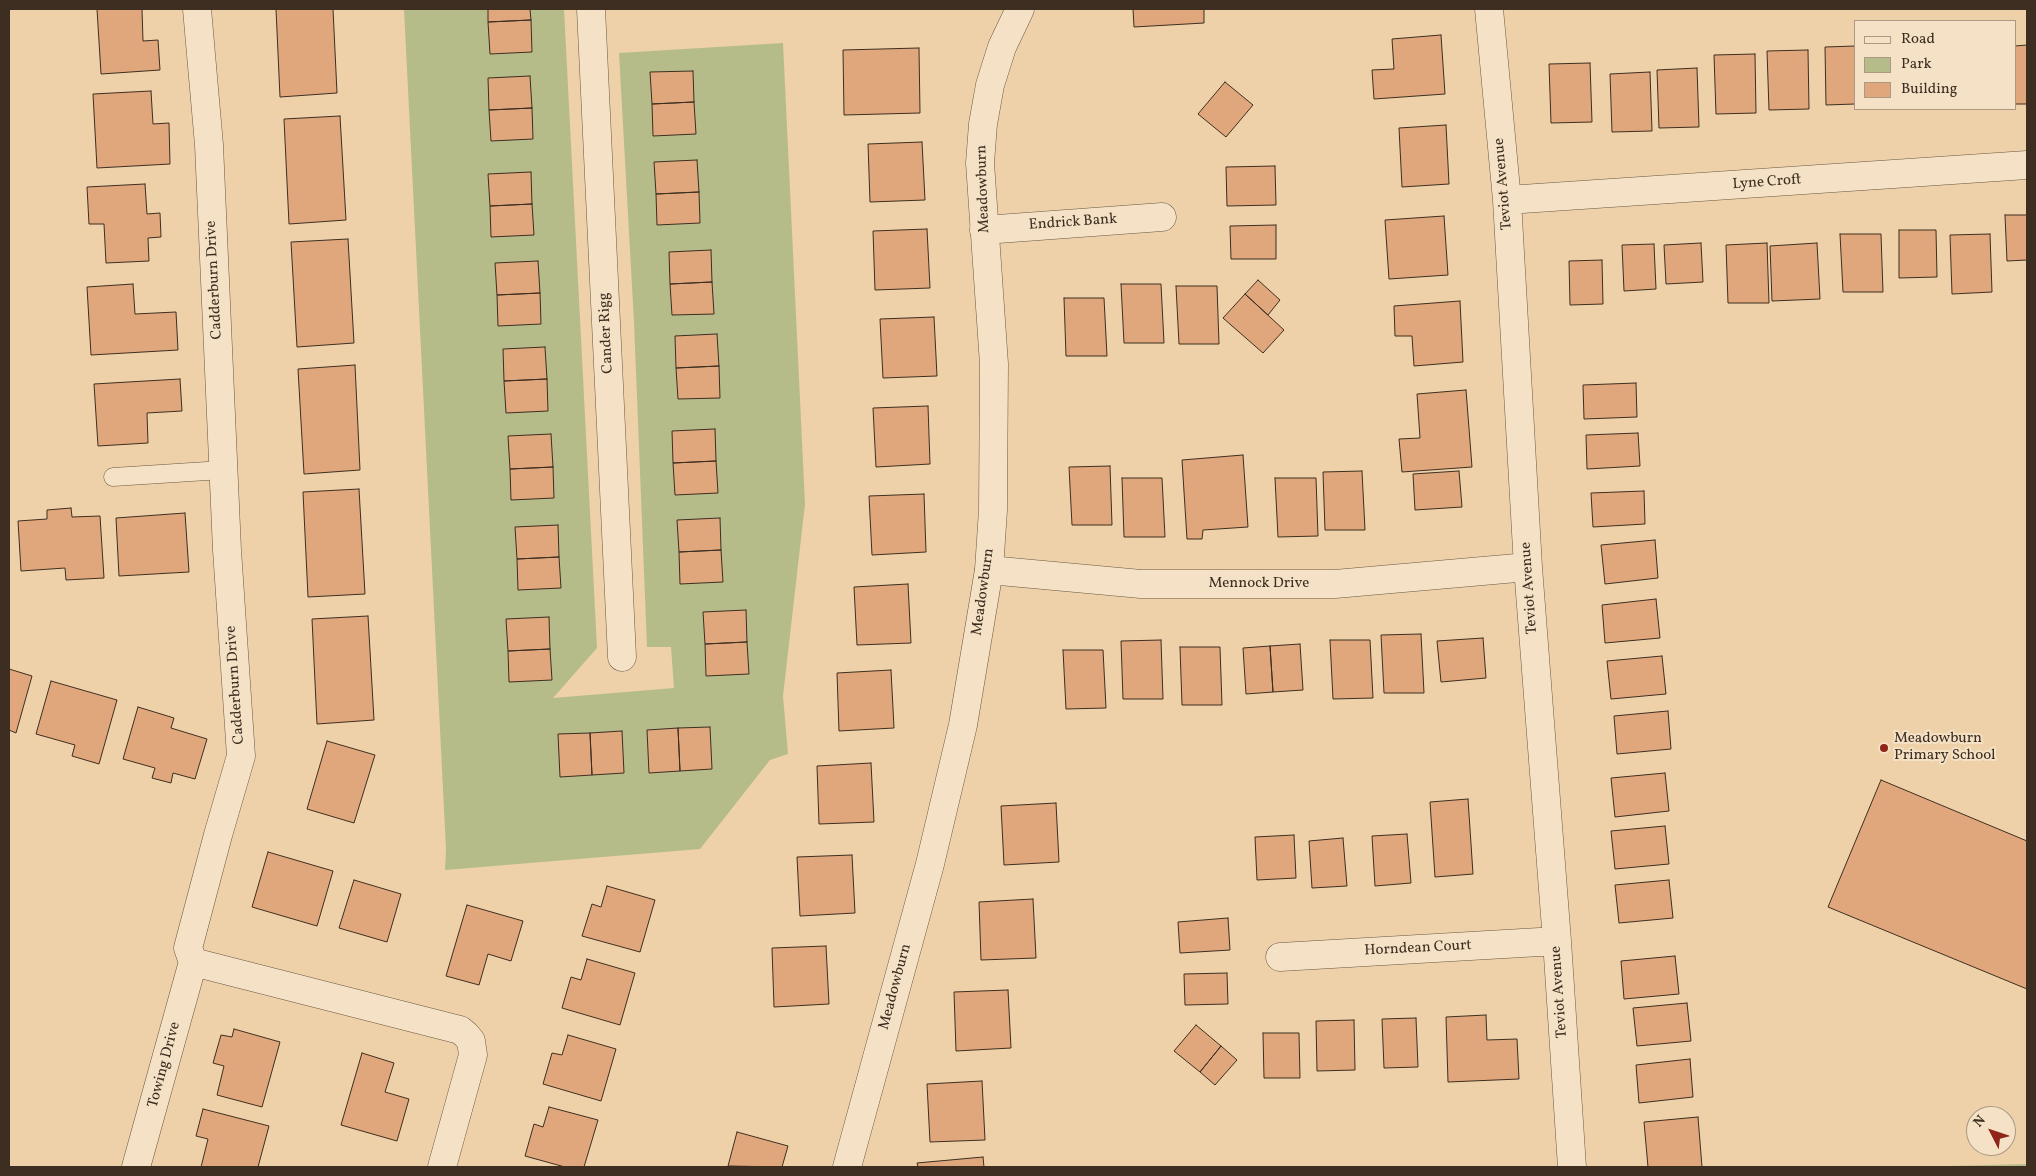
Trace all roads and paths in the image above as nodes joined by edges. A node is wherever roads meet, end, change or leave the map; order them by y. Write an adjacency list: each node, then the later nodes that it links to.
1 (197, 9): 9 (street, Cadderburn Drive)
2 (591, 9): 13 (street, Cander Rigg)
3 (1020, 9): 8 (street, Meadowburn)
4 (1489, 9): 6 (street, Teviot Avenue)
5 (2027, 165): 6 (street, Lyne Croft)
6 (1507, 200): 11 (street, Teviot Avenue)
7 (1162, 216): 8 (street, Endrick Bank)
8 (984, 230): 12 (street, Meadowburn)
9 (223, 470): 10 (lane); 16 (street, Cadderburn Drive)
10 (113, 477)
11 (1528, 567): 12 (street, Mennock Drive); 14 (street, Teviot Avenue)
12 (989, 570): 19 (street, Meadowburn)
13 (622, 657)
14 (1557, 941): 15 (street, Horndean Court); 20 (street, Teviot Avenue)
15 (1280, 957)
16 (193, 962): 17 (street, Towing Drive); 18 (street)
17 (136, 1167)
18 (442, 1167)
19 (847, 1167)
20 (1572, 1167)

